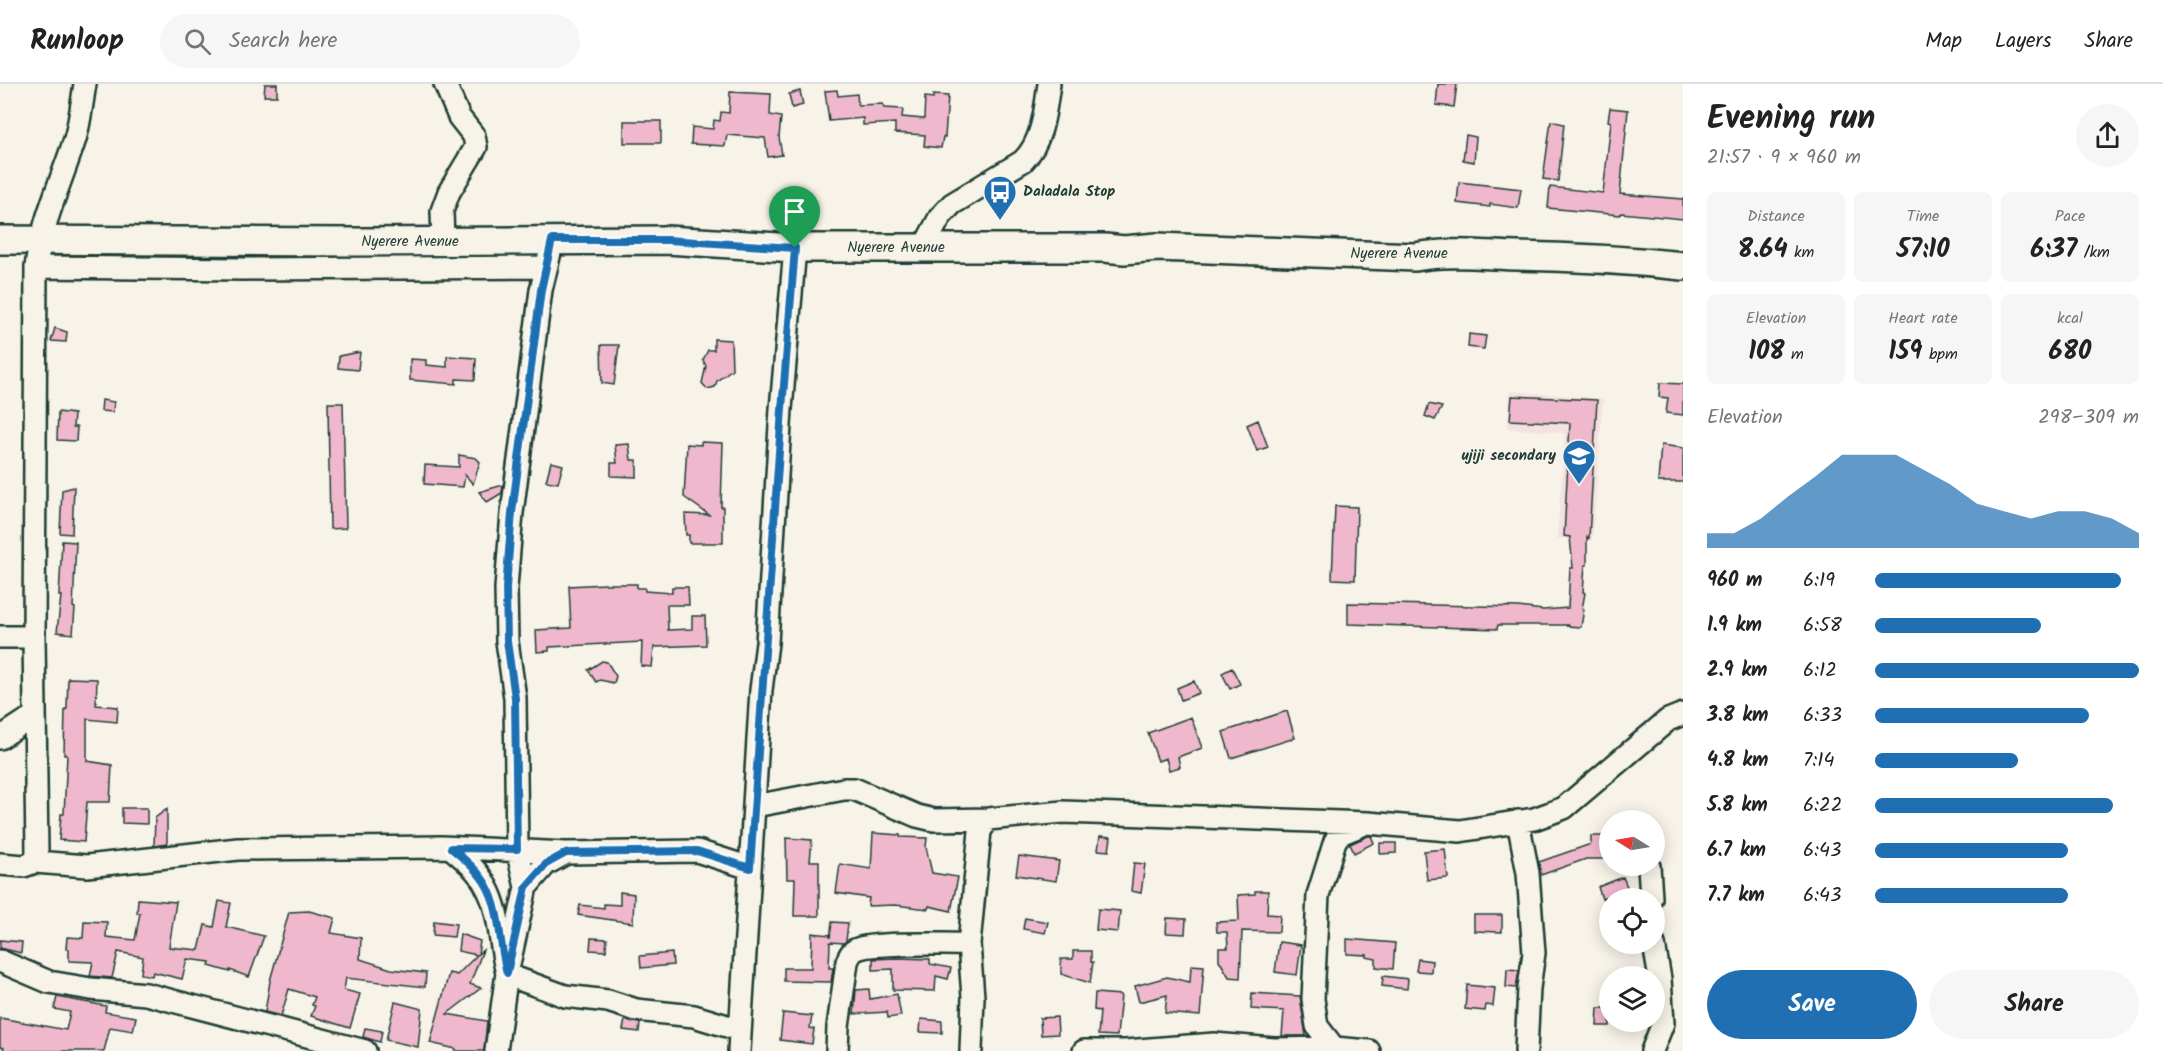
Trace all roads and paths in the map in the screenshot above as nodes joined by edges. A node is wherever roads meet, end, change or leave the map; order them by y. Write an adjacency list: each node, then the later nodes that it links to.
1 (85, 84): 5 (street)
2 (445, 84): 7 (street)
3 (1049, 84): 8 (street)
4 (0, 240): 5 (main road, Nyerere Avenue)
5 (39, 240): 7 (main road, Nyerere Avenue); 11 (street)
6 (552, 240): 7 (main road, Nyerere Avenue); 9 (main road, Nyerere Avenue); 12 (street)
7 (443, 242)
8 (924, 247): 9 (main road, Nyerere Avenue); 10 (main road, Nyerere Avenue)
9 (795, 248): 18 (street)
10 (1683, 266)
11 (36, 267): 12 (street); 14 (street)
12 (546, 267): 23 (street)
13 (0, 636): 14 (street)
14 (34, 637): 16 (street)
15 (1683, 714): 20 (street)
16 (35, 715): 17 (street); 25 (street)
17 (0, 738)
18 (755, 806): 19 (street); 27 (street)
19 (988, 819): 21 (street); 29 (street)
20 (1518, 821): 21 (street); 42 (street)
21 (1368, 822): 34 (street)
22 (451, 848): 23 (street); 25 (street); 32 (street)
23 (517, 849): 24 (street); 28 (street)
24 (566, 853): 27 (street); 28 (street)
25 (35, 862): 26 (street)
26 (0, 864)
27 (750, 868): 33 (street)
28 (526, 887): 32 (street)
29 (969, 944): 38 (street); 39 (street)
30 (1656, 954): 43 (street)
31 (0, 961): 35 (street)
32 (507, 973): 33 (street); 36 (street)
33 (740, 1030): 37 (street)
34 (1334, 1048): 40 (street); 41 (street)
35 (365, 1051)
36 (496, 1051)
37 (739, 1051)
38 (837, 1051)
39 (971, 1051)
40 (1084, 1051)
41 (1369, 1051)
42 (1526, 1051)
43 (1652, 1051)

